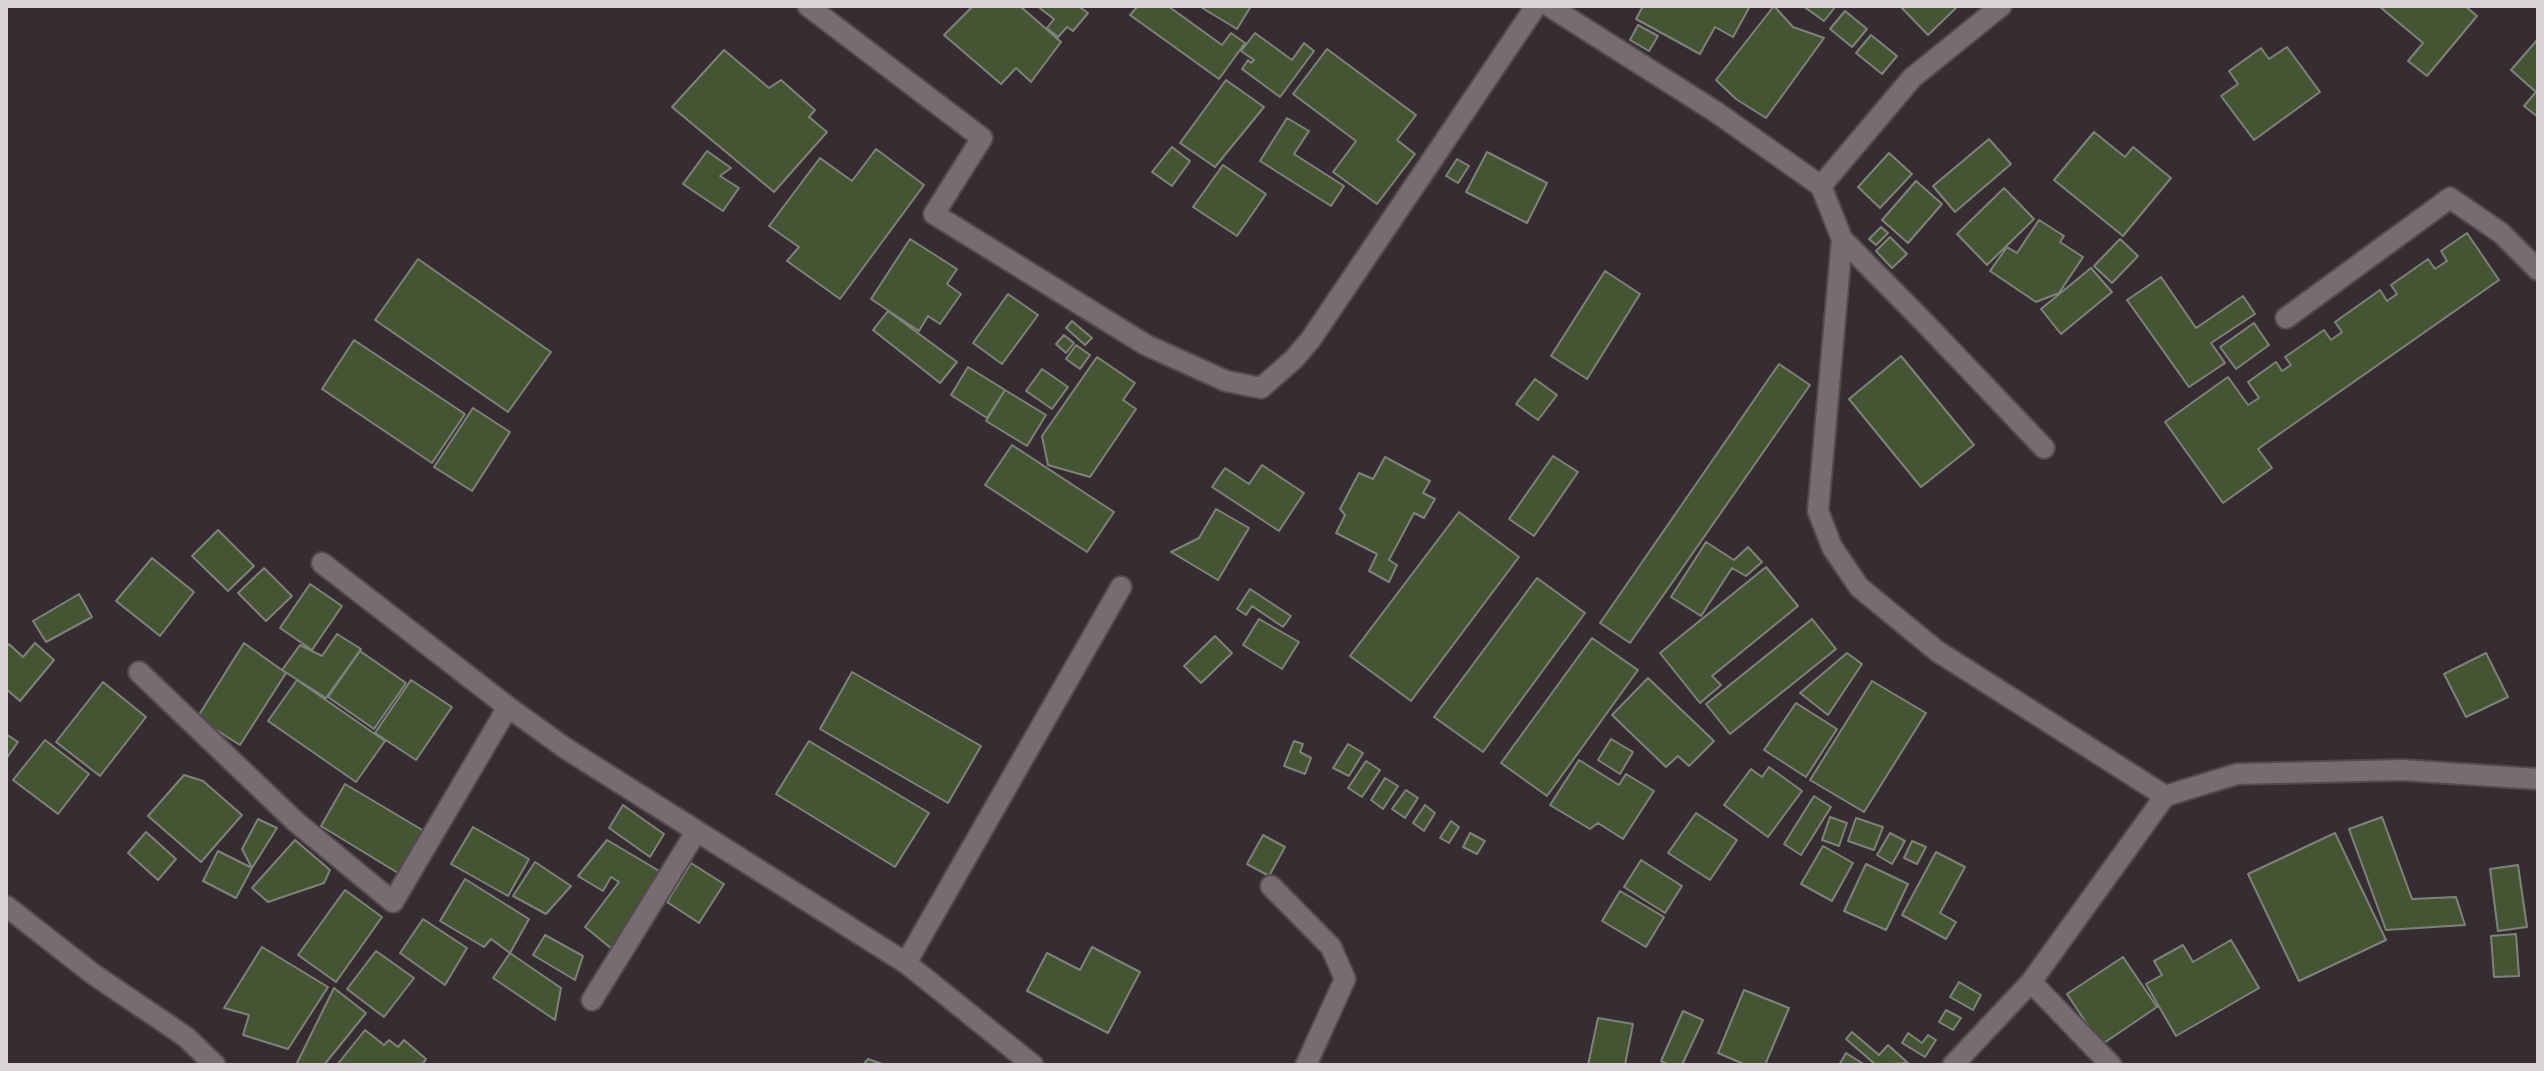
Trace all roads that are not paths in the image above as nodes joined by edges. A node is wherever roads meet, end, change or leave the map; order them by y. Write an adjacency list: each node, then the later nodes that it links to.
1 (808, 6): 2 (street)
2 (1536, 6)
3 (1549, 6): 5 (street)
4 (2001, 6): 5 (street)
5 (1821, 186): 6 (street)
6 (1842, 239): 9 (street); 15 (street)
7 (2538, 270): 8 (street)
8 (2286, 318)
9 (2044, 448)
10 (322, 563): 13 (street)
11 (1121, 587): 19 (street)
12 (139, 672): 13 (street)
13 (508, 707): 16 (street)
14 (2538, 779): 15 (street)
15 (2165, 796): 20 (street)
16 (696, 832): 19 (street); 21 (street)
17 (1271, 886): 24 (street)
18 (6, 906): 22 (street)
19 (906, 963): 23 (street)
20 (2031, 982): 25 (street); 26 (street)
21 (592, 1000)
22 (215, 1065)
23 (1033, 1065)
24 (1306, 1065)
25 (1953, 1065)
26 (2111, 1065)

